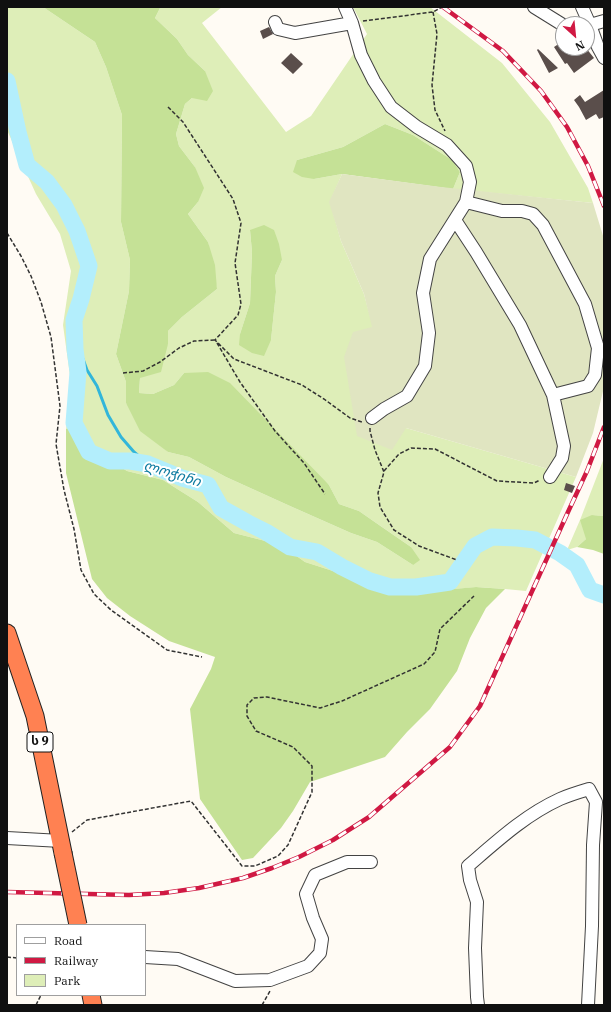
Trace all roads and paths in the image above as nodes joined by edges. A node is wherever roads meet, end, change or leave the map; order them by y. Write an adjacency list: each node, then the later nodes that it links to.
1 (345, 7): 7 (street)
2 (442, 7): 4 (path)
3 (534, 7): 5 (street)
4 (433, 12): 7 (path); 13 (path)
5 (555, 20)
6 (274, 22): 7 (street)
7 (352, 23): 14 (street)
8 (595, 39): 10 (street)
9 (595, 45): 10 (street)
10 (598, 47): 11 (street)
11 (604, 58)
12 (168, 107): 17 (path)
13 (447, 135)
14 (466, 202): 15 (street); 19 (street)
15 (455, 220): 19 (street); 20 (street)
16 (7, 234): 27 (path)
17 (215, 340): 18 (path); 20 (path); 23 (path)
18 (123, 373)
19 (553, 395): 22 (street)
20 (372, 418): 21 (path)
21 (384, 472): 22 (path); 24 (path)
22 (550, 477)
23 (325, 494)
24 (457, 560)
25 (474, 596): 29 (path)
26 (7, 633): 29 (highway, ს 9)
27 (202, 657)
28 (7, 838): 29 (street)
29 (62, 847): 31 (highway, ს 9, bridge)
30 (371, 862): 33 (street)
31 (78, 924)
32 (146, 957): 33 (street)
33 (270, 980): 36 (path)
34 (40, 996): 35 (path)
35 (36, 1005)
36 (262, 1005)
37 (478, 1005): 38 (street)
38 (588, 1005)

